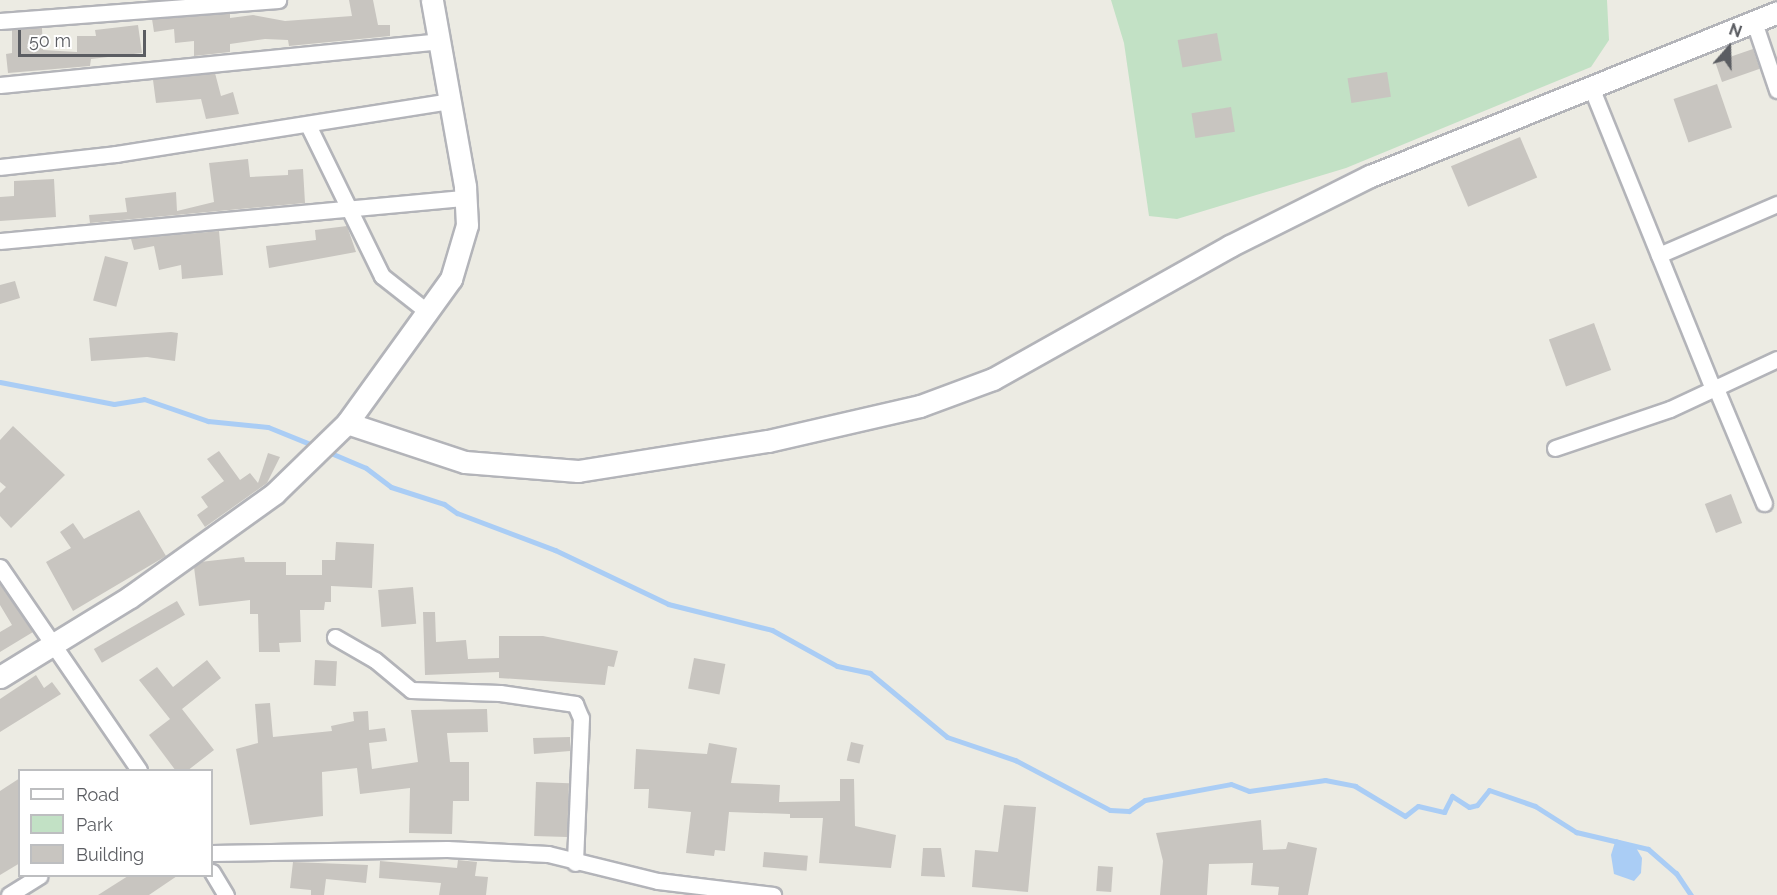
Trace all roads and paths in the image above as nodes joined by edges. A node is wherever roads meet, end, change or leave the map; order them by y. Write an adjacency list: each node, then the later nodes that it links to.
1 (278, 0): 4 (street)
2 (432, 0): 6 (street)
3 (1777, 12): 5 (street)
4 (0, 21)
5 (1754, 22): 8 (street); 9 (street)
6 (439, 41): 7 (street); 10 (street)
7 (0, 85)
8 (1591, 87): 17 (street); 21 (street)
9 (1777, 90)
10 (450, 101): 11 (street); 13 (street)
11 (308, 125): 12 (street); 15 (street)
12 (0, 167)
13 (465, 198): 15 (street); 18 (street)
14 (1777, 204): 17 (street)
15 (348, 209): 16 (street); 18 (street)
16 (0, 241)
17 (1659, 255): 20 (street)
18 (429, 313): 21 (street)
19 (1777, 359): 20 (street)
20 (1714, 387): 22 (street); 23 (street)
21 (347, 423): 26 (street)
22 (1555, 448)
23 (1764, 503)
24 (0, 567): 26 (street)
25 (335, 637): 30 (street)
26 (56, 643): 27 (street); 28 (street)
27 (0, 677)
28 (138, 769)
29 (213, 853): 30 (street)
30 (575, 863): 35 (street)
31 (213, 874): 34 (street)
32 (37, 877): 33 (street)
33 (9, 895)
34 (226, 895)
35 (773, 895)

